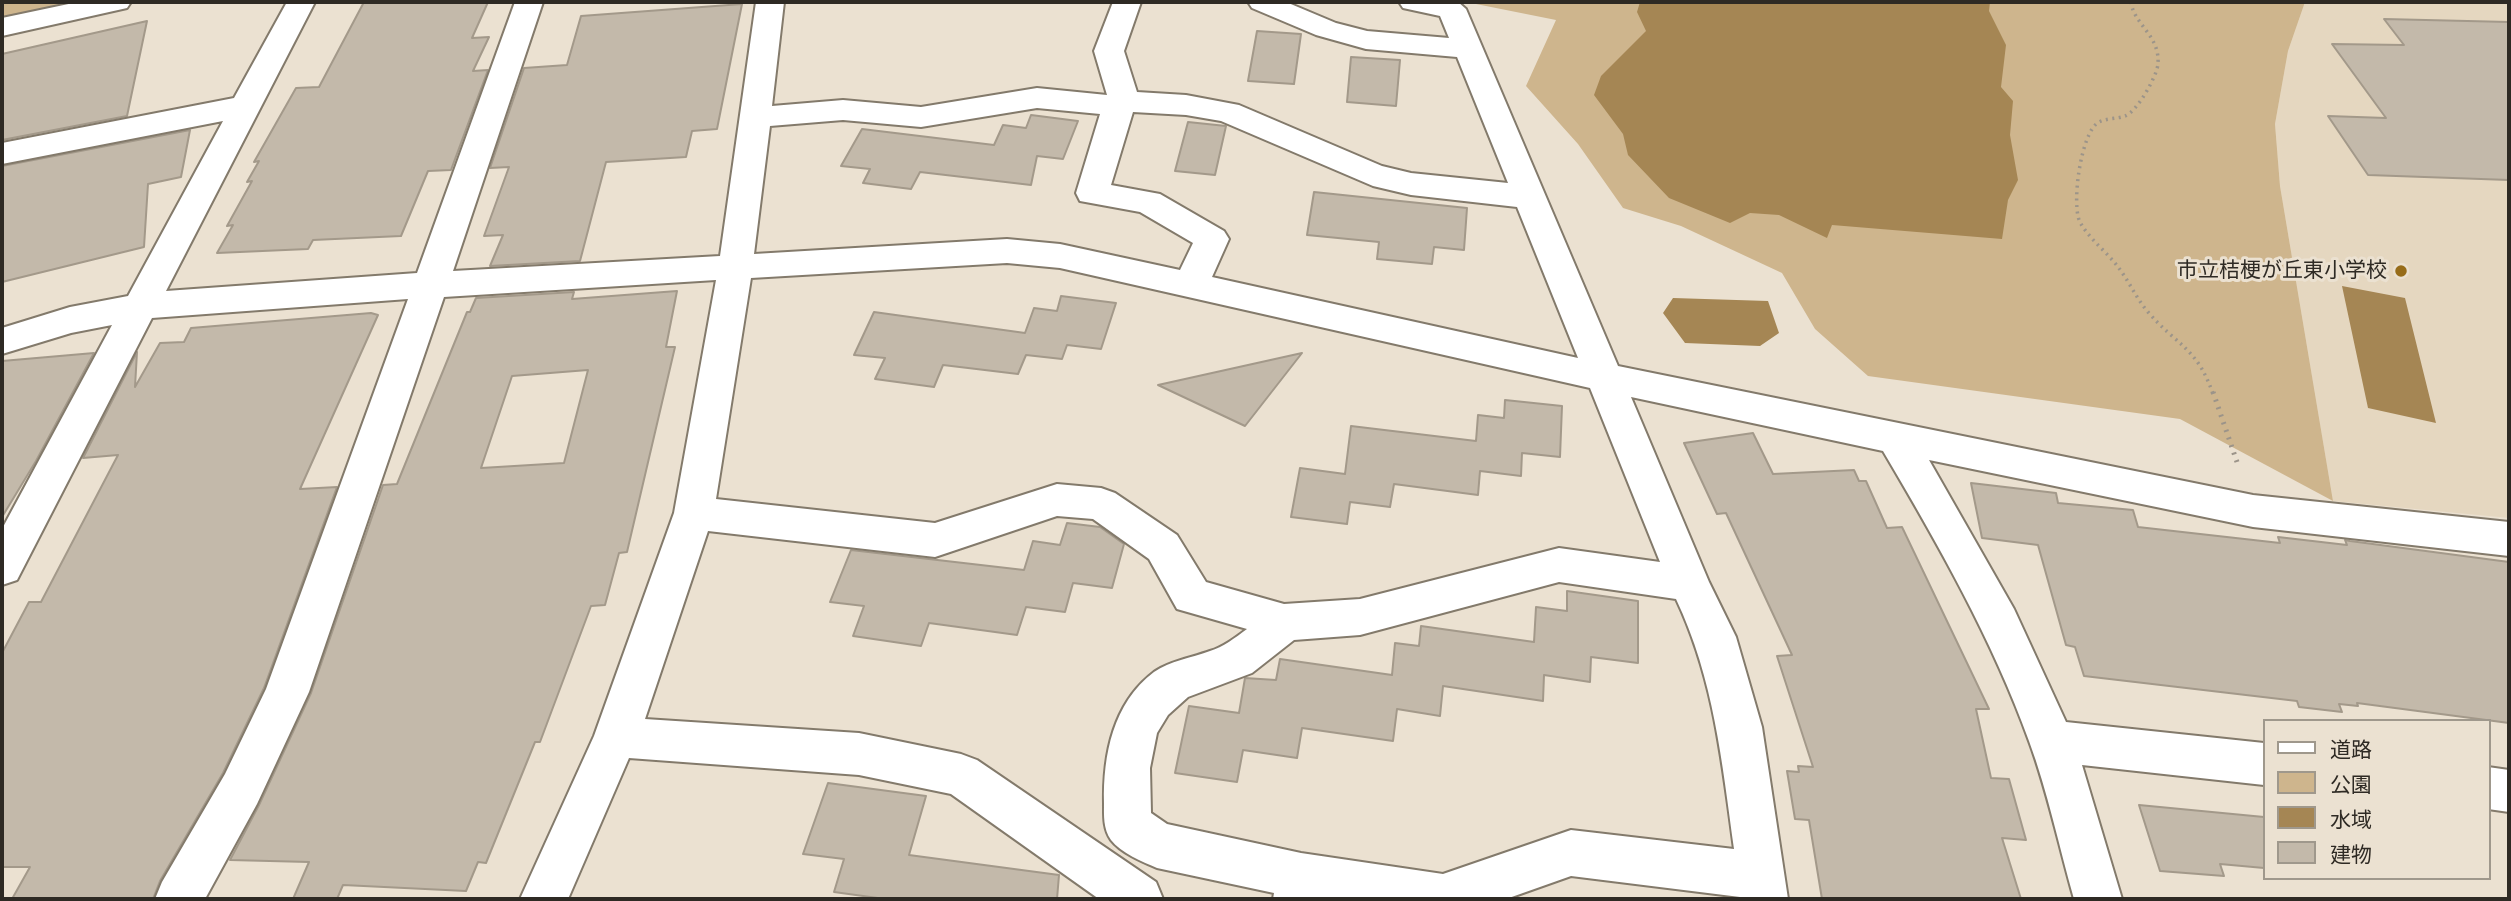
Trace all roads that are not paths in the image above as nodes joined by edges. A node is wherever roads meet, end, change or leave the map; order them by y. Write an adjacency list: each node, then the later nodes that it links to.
1 (117, 2): 8 (street)
2 (301, 2): 11 (street)
3 (529, 2): 17 (street)
4 (770, 2): 12 (street)
5 (1127, 2): 10 (street)
6 (1262, 2): 9 (street)
7 (1413, 2): 9 (street)
8 (2, 27)
9 (1469, 49): 14 (street)
10 (1118, 103): 12 (street); 14 (street); 16 (street)
11 (247, 106): 13 (street); 18 (street)
12 (755, 117): 15 (street)
13 (2, 153)
14 (1530, 197): 20 (street)
15 (735, 269): 16 (street); 17 (street); 22 (street)
16 (1191, 284): 20 (street)
17 (431, 285): 18 (street); 34 (street)
18 (141, 306): 19 (street); 24 (street)
19 (2, 341)
20 (1606, 377): 21 (street); 25 (street)
21 (1894, 436): 23 (street); 28 (street)
22 (694, 513): 26 (street); 27 (street)
23 (2509, 538)
24 (2, 568)
25 (1689, 583): 26 (street); 32 (street)
26 (1284, 622): 33 (street)
27 (616, 737): 35 (street); 36 (street)
28 (2051, 741): 29 (street); 37 (street)
29 (2262, 764)
30 (2490, 788): 31 (street)
31 (2509, 791)
32 (1763, 887): 33 (street)
33 (1299, 888)
34 (179, 899)
35 (544, 899)
36 (1139, 899)
37 (2098, 899)

